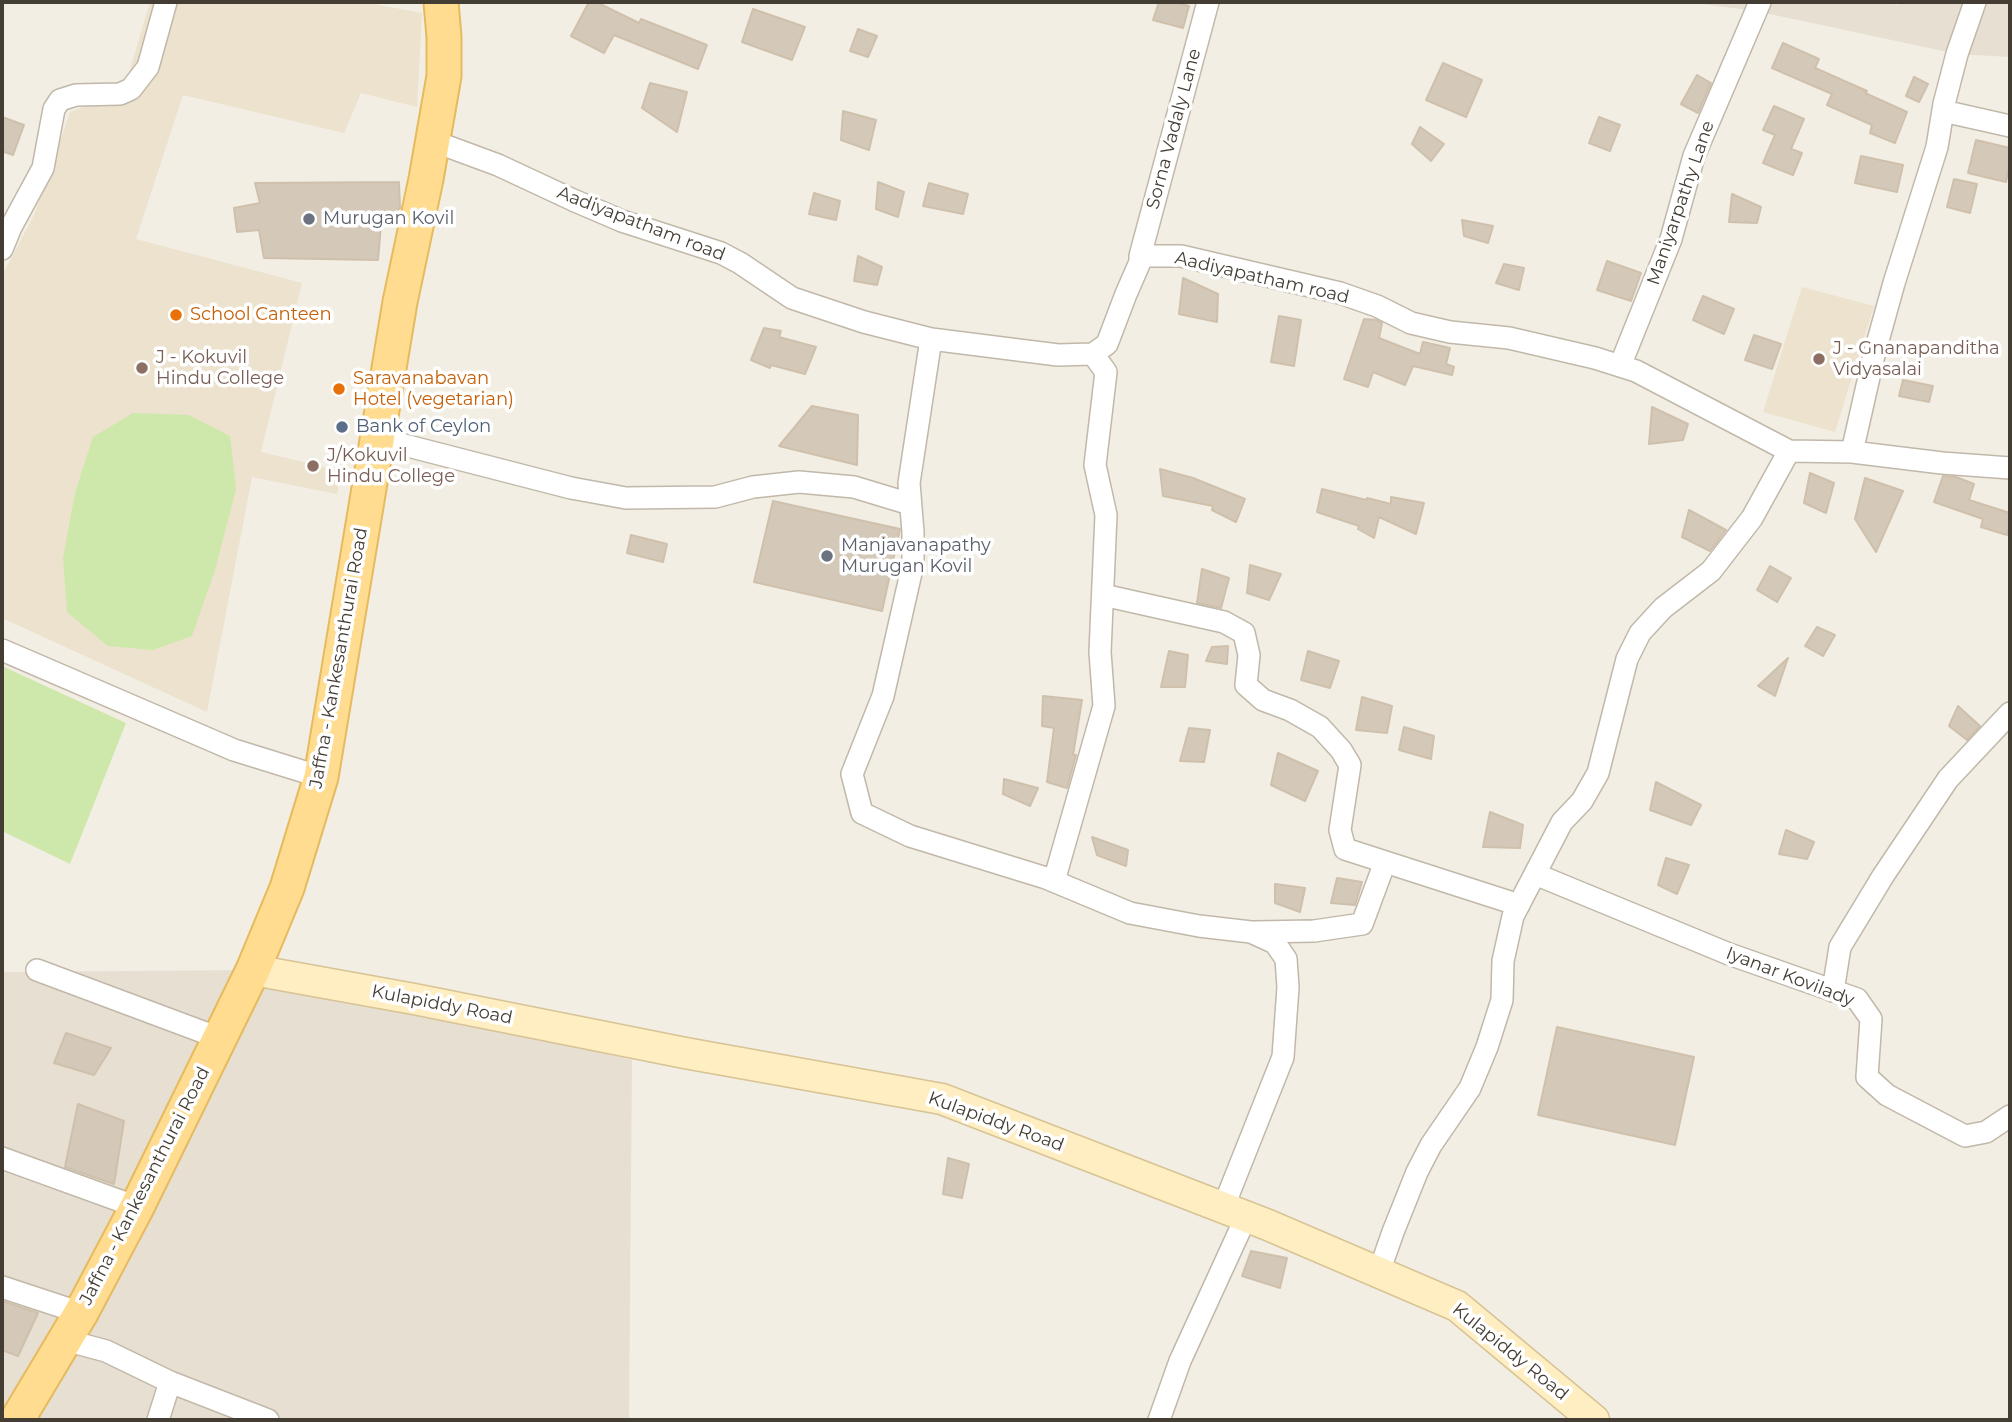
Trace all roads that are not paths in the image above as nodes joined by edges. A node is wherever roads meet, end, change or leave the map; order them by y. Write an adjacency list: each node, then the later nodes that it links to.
1 (166, 2): 9 (street)
2 (441, 2): 8 (main road, Jaffna - Kankesanthurai Road)
3 (1208, 2): 11 (street, Sorna Vadaly Lane)
4 (1759, 2): 14 (street, Maniyarpathy Lane)
5 (1975, 2): 6 (street)
6 (1942, 111): 7 (street); 17 (street)
7 (2010, 126)
8 (433, 141): 12 (street, Aadiyapatham road); 15 (main road, Jaffna - Kankesanthurai Road)
9 (6, 225): 10 (street)
10 (2, 249)
11 (1140, 256): 13 (street); 14 (street, Aadiyapatham road)
12 (931, 339): 13 (street, Aadiyapatham road); 19 (street)
13 (1093, 354): 20 (street)
14 (1620, 366): 16 (street, Aadiyapatham road)
15 (377, 439): 19 (street); 23 (main road, Jaffna - Kankesanthurai Road)
16 (1789, 451): 17 (street); 25 (street)
17 (1852, 452): 18 (street)
18 (2010, 468)
19 (910, 504): 26 (street)
20 (1103, 596): 24 (street); 26 (street)
21 (2, 650): 23 (street)
22 (2010, 713): 31 (street)
23 (321, 777): 30 (main road, Jaffna - Kankesanthurai Road)
24 (1385, 862): 27 (street); 28 (street)
25 (1535, 874): 27 (street); 31 (street, Iyanar Kovilady)
26 (1054, 881): 28 (street)
27 (1519, 905): 37 (street)
28 (1251, 932): 36 (street)
29 (37, 970): 32 (street)
30 (253, 970): 32 (main road, Jaffna - Kankesanthurai Road); 36 (main road, Kulapiddy Road)
31 (1833, 991): 33 (street, Iyanar Kovilady)
32 (219, 1038): 35 (main road, Jaffna - Kankesanthurai Road)
33 (2010, 1116)
34 (2, 1158): 35 (street)
35 (137, 1207): 39 (main road, Jaffna - Kankesanthurai Road)
36 (1235, 1212): 37 (main road, Kulapiddy Road); 44 (street)
37 (1379, 1272): 45 (main road, Kulapiddy Road)
38 (2, 1287): 39 (street)
39 (73, 1326): 40 (street); 41 (main road, Jaffna - Kankesanthurai Road)
40 (170, 1382): 42 (street); 43 (street)
41 (17, 1420)
42 (158, 1420)
43 (268, 1420)
44 (1159, 1420)
45 (1594, 1420)

